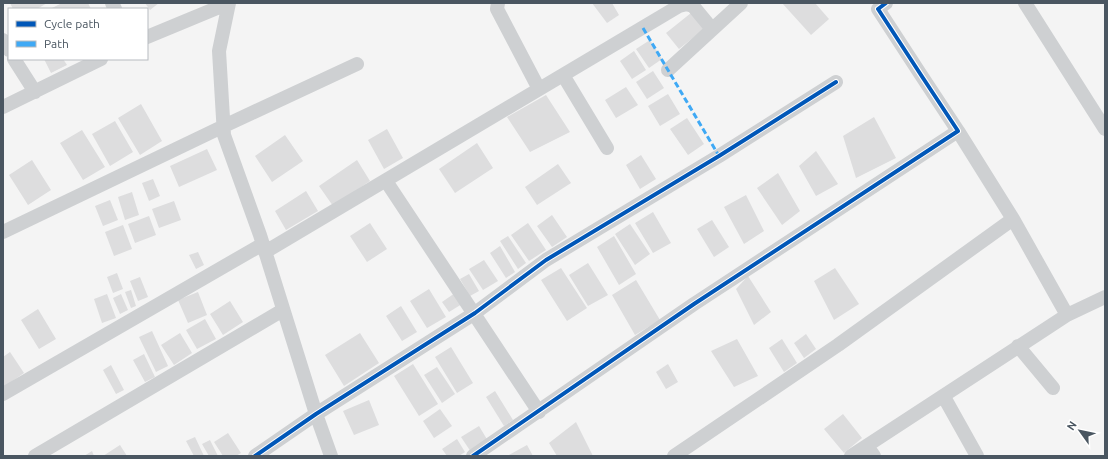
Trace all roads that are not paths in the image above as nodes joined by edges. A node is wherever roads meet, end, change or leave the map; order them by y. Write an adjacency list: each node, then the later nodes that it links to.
1 (229, 3): 7 (street); 17 (street)
2 (498, 3): 14 (street)
3 (741, 3): 6 (street)
4 (1025, 3): 18 (street)
5 (880, 5): 19 (street)
6 (712, 29): 11 (street); 12 (street)
7 (148, 37)
8 (15, 60): 15 (street)
9 (99, 60): 15 (street)
10 (357, 64): 17 (street)
11 (668, 70)
12 (563, 75): 14 (street); 20 (street)
13 (836, 82): 27 (street)
14 (539, 89): 21 (street)
15 (35, 92): 16 (street)
16 (3, 107)
17 (224, 126): 23 (street); 24 (street)
18 (1105, 129)
19 (958, 131): 22 (street); 33 (street)
20 (607, 148)
21 (386, 181): 24 (street); 27 (street)
22 (1014, 219): 28 (street); 40 (street)
23 (3, 232)
24 (264, 248): 26 (street); 31 (street)
25 (1105, 297): 28 (street)
26 (283, 310): 34 (street); 36 (street)
27 (475, 313): 33 (street); 34 (street)
28 (1067, 315): 29 (street)
29 (1018, 346): 30 (street); 32 (street)
30 (1053, 388)
31 (3, 394)
32 (944, 397): 35 (street); 42 (street)
33 (539, 412): 39 (street)
34 (316, 414): 37 (street); 38 (street)
35 (870, 451): 41 (street)
36 (35, 456)
37 (255, 456)
38 (331, 456)
39 (473, 456)
40 (674, 456)
41 (851, 456)
42 (977, 456)

